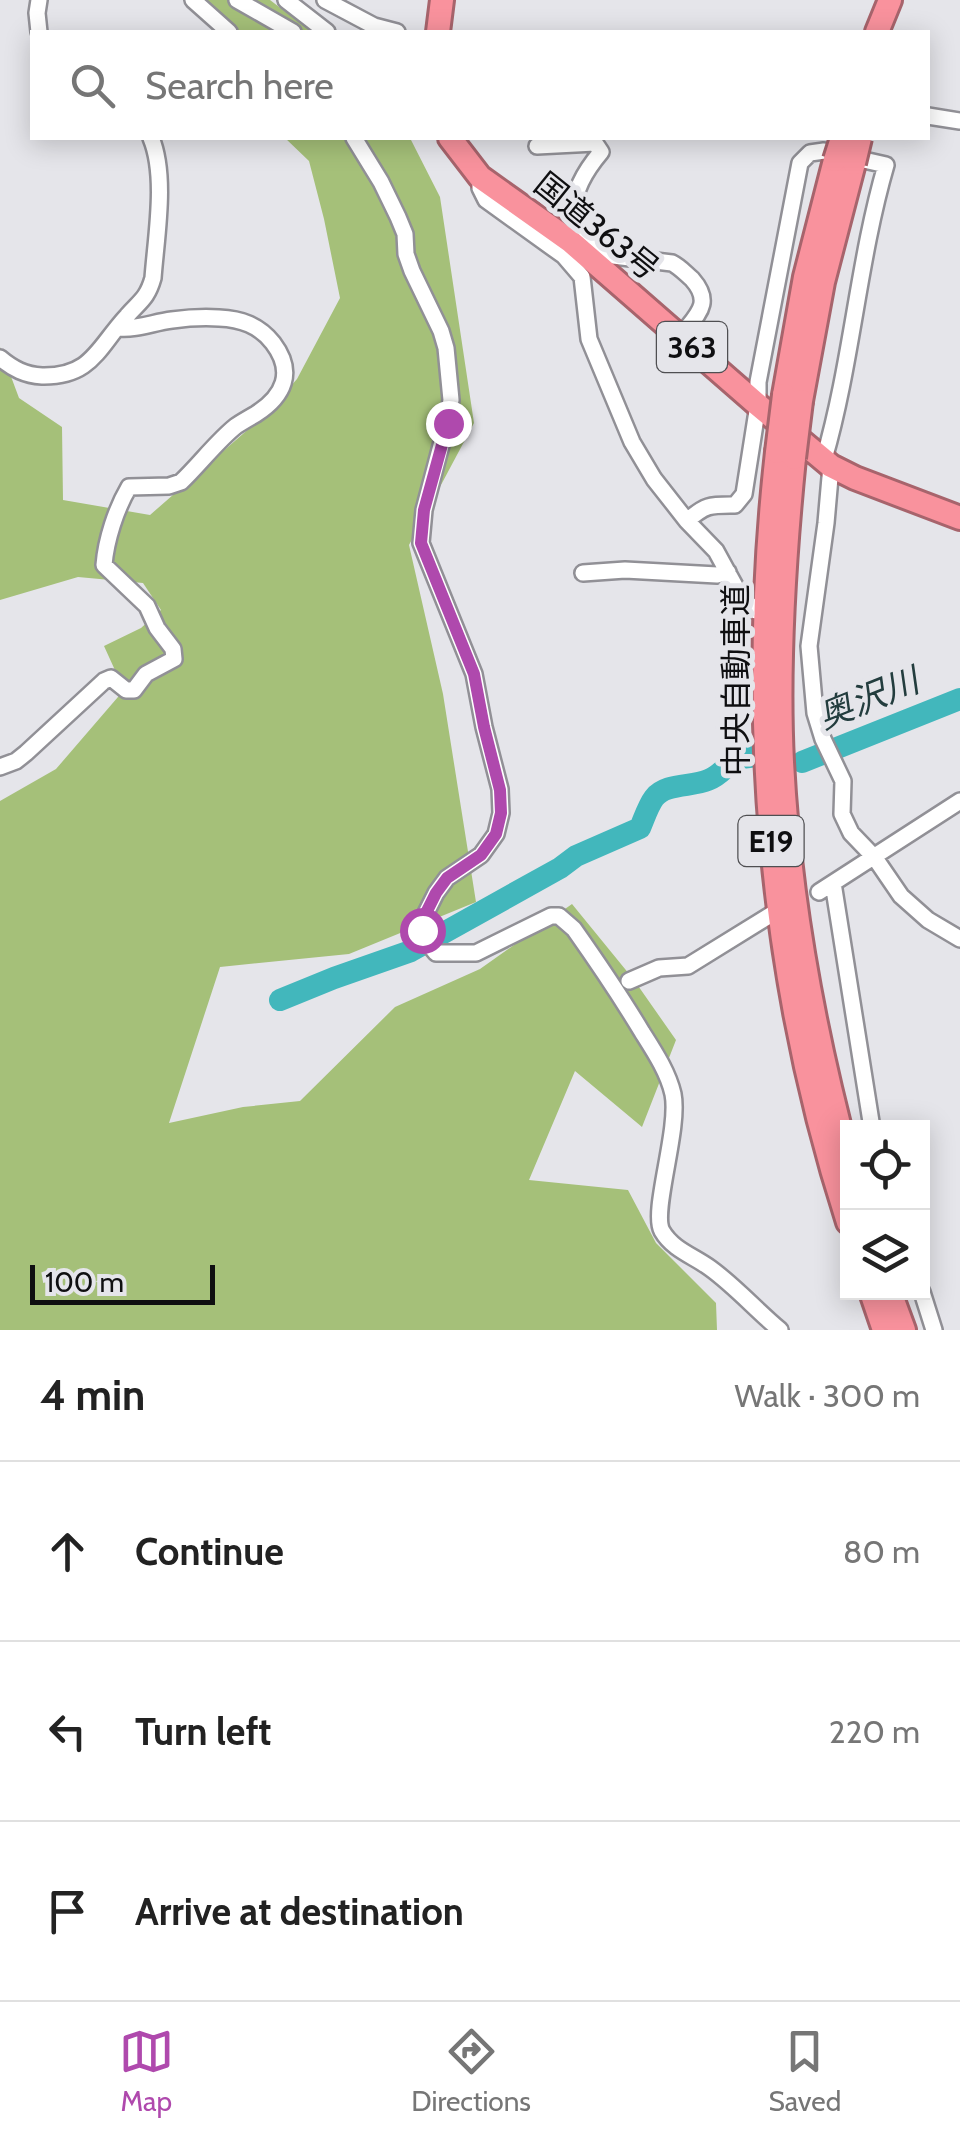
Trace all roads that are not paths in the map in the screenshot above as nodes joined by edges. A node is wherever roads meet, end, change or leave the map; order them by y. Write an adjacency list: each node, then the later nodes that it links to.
1 (40, 0): 9 (street)
2 (193, 0): 10 (street)
3 (238, 0): 11 (street)
4 (286, 0): 12 (street)
5 (326, 0): 13 (street)
6 (442, 0): 14 (highway)
7 (890, 0): 15 (highway)
8 (905, 0): 16 (highway)
9 (39, 30)
10 (227, 30)
11 (289, 30)
12 (324, 30)
13 (389, 30)
14 (438, 30)
15 (878, 30)
16 (893, 30)
17 (930, 116): 18 (street)
18 (960, 121)
19 (152, 140): 26 (street)
20 (355, 140): 44 (street)
21 (452, 140): 24 (highway, 国道363号 / 363)
22 (537, 146): 25 (street)
23 (843, 153): 30 (highway, 中央自動車道 / E19, bridge)
24 (480, 177): 25 (highway, 国道363号 / 363); 33 (street)
25 (593, 254): 27 (highway, 国道363号 / 363); 27 (street)
26 (118, 328): 28 (street); 39 (street)
27 (680, 336): 29 (highway, 国道363号 / 363)
28 (0, 358)
29 (758, 405): 31 (highway, 国道363号 / 363); 31 (street); 33 (street)
30 (786, 455): 47 (highway, 中央自動車道 / E19); 48 (highway, 中央自動車道 / E19)
31 (828, 462): 32 (highway, 国道363号 / 363); 38 (street)
32 (960, 518)
33 (688, 521): 34 (street)
34 (728, 572): 35 (street); 36 (street)
35 (583, 573)
36 (756, 611)
37 (792, 639): 38 (street)
38 (809, 646): 41 (street)
39 (0, 768)
40 (960, 801): 41 (street)
41 (875, 858): 43 (street); 46 (street)
42 (777, 911): 44 (street)
43 (960, 939)
44 (622, 985): 45 (street); 52 (street)
45 (598, 996)
46 (870, 1120)
47 (840, 1128)
48 (845, 1210)
49 (874, 1300): 53 (highway)
50 (893, 1300): 54 (highway)
51 (925, 1300): 55 (street)
52 (780, 1330)
53 (884, 1330)
54 (904, 1330)
55 (934, 1330)

